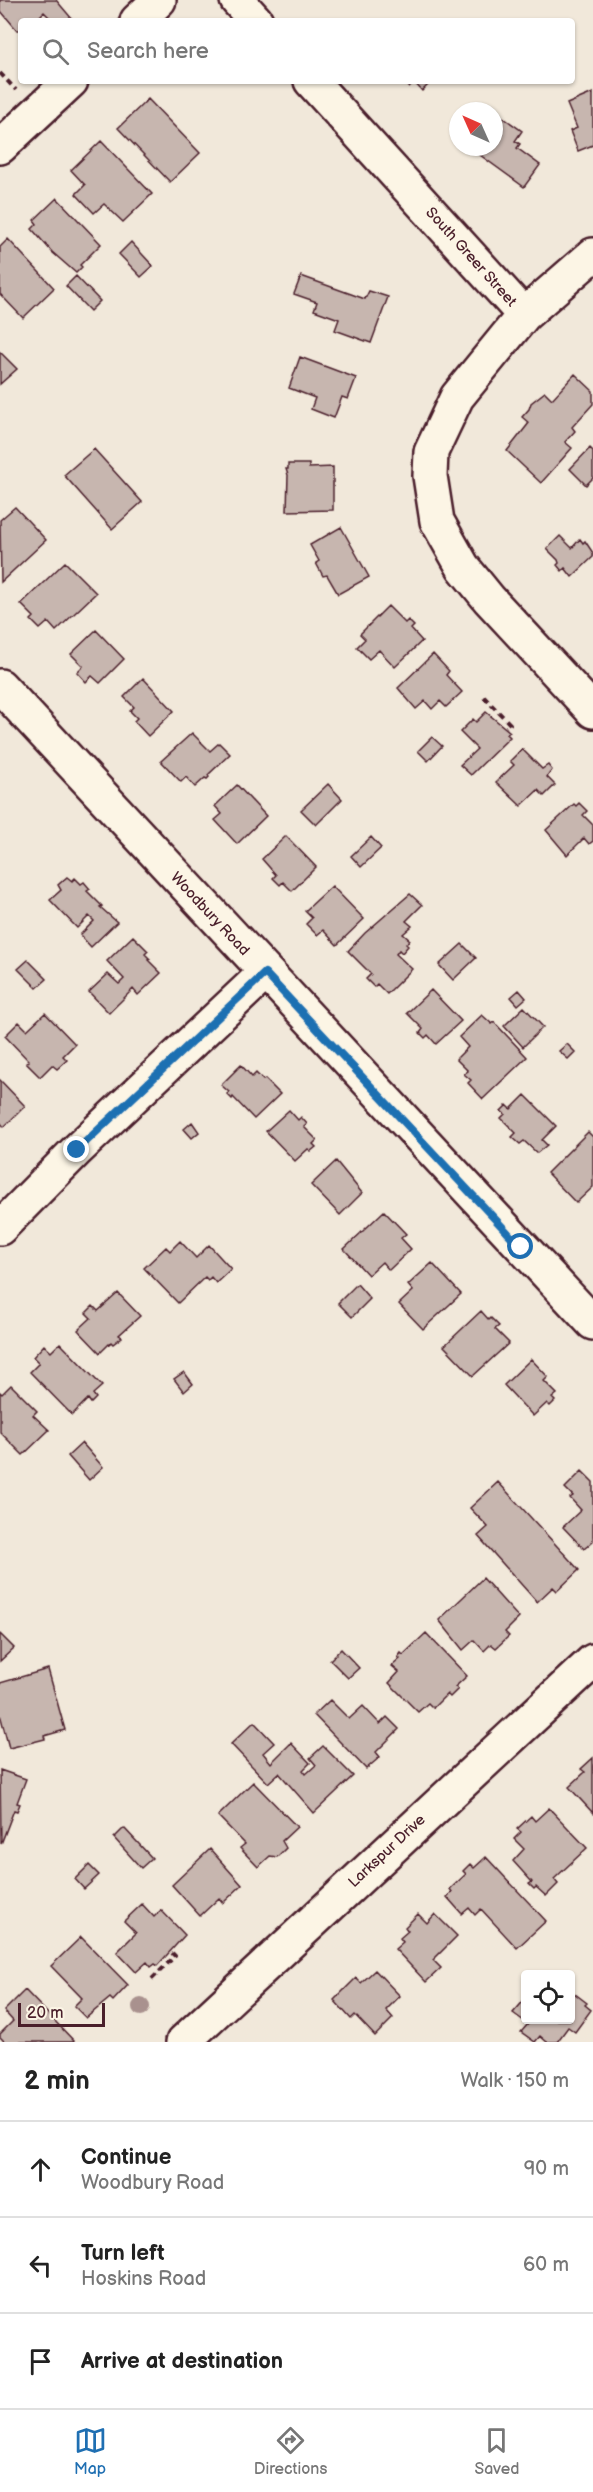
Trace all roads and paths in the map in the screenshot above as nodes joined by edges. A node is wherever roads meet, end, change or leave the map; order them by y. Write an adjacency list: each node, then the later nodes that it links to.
1 (159, 0): 3 (street)
2 (237, 0): 4 (street)
3 (140, 18)
4 (253, 18)
5 (0, 74): 8 (path)
6 (68, 84): 9 (street)
7 (314, 84): 11 (street, South Greer Street)
8 (17, 92)
9 (0, 147)
10 (593, 255): 11 (street)
11 (524, 315): 14 (street, South Greer Street)
12 (0, 686): 16 (street, Woodbury Road)
13 (484, 697): 15 (path)
14 (593, 711)
15 (506, 727)
16 (265, 973): 17 (street); 18 (street, Woodbury Road)
17 (0, 1228)
18 (593, 1323)
19 (593, 1661): 22 (street, Larkspur Drive)
20 (172, 1953): 21 (path)
21 (152, 1979)
22 (183, 2042)

